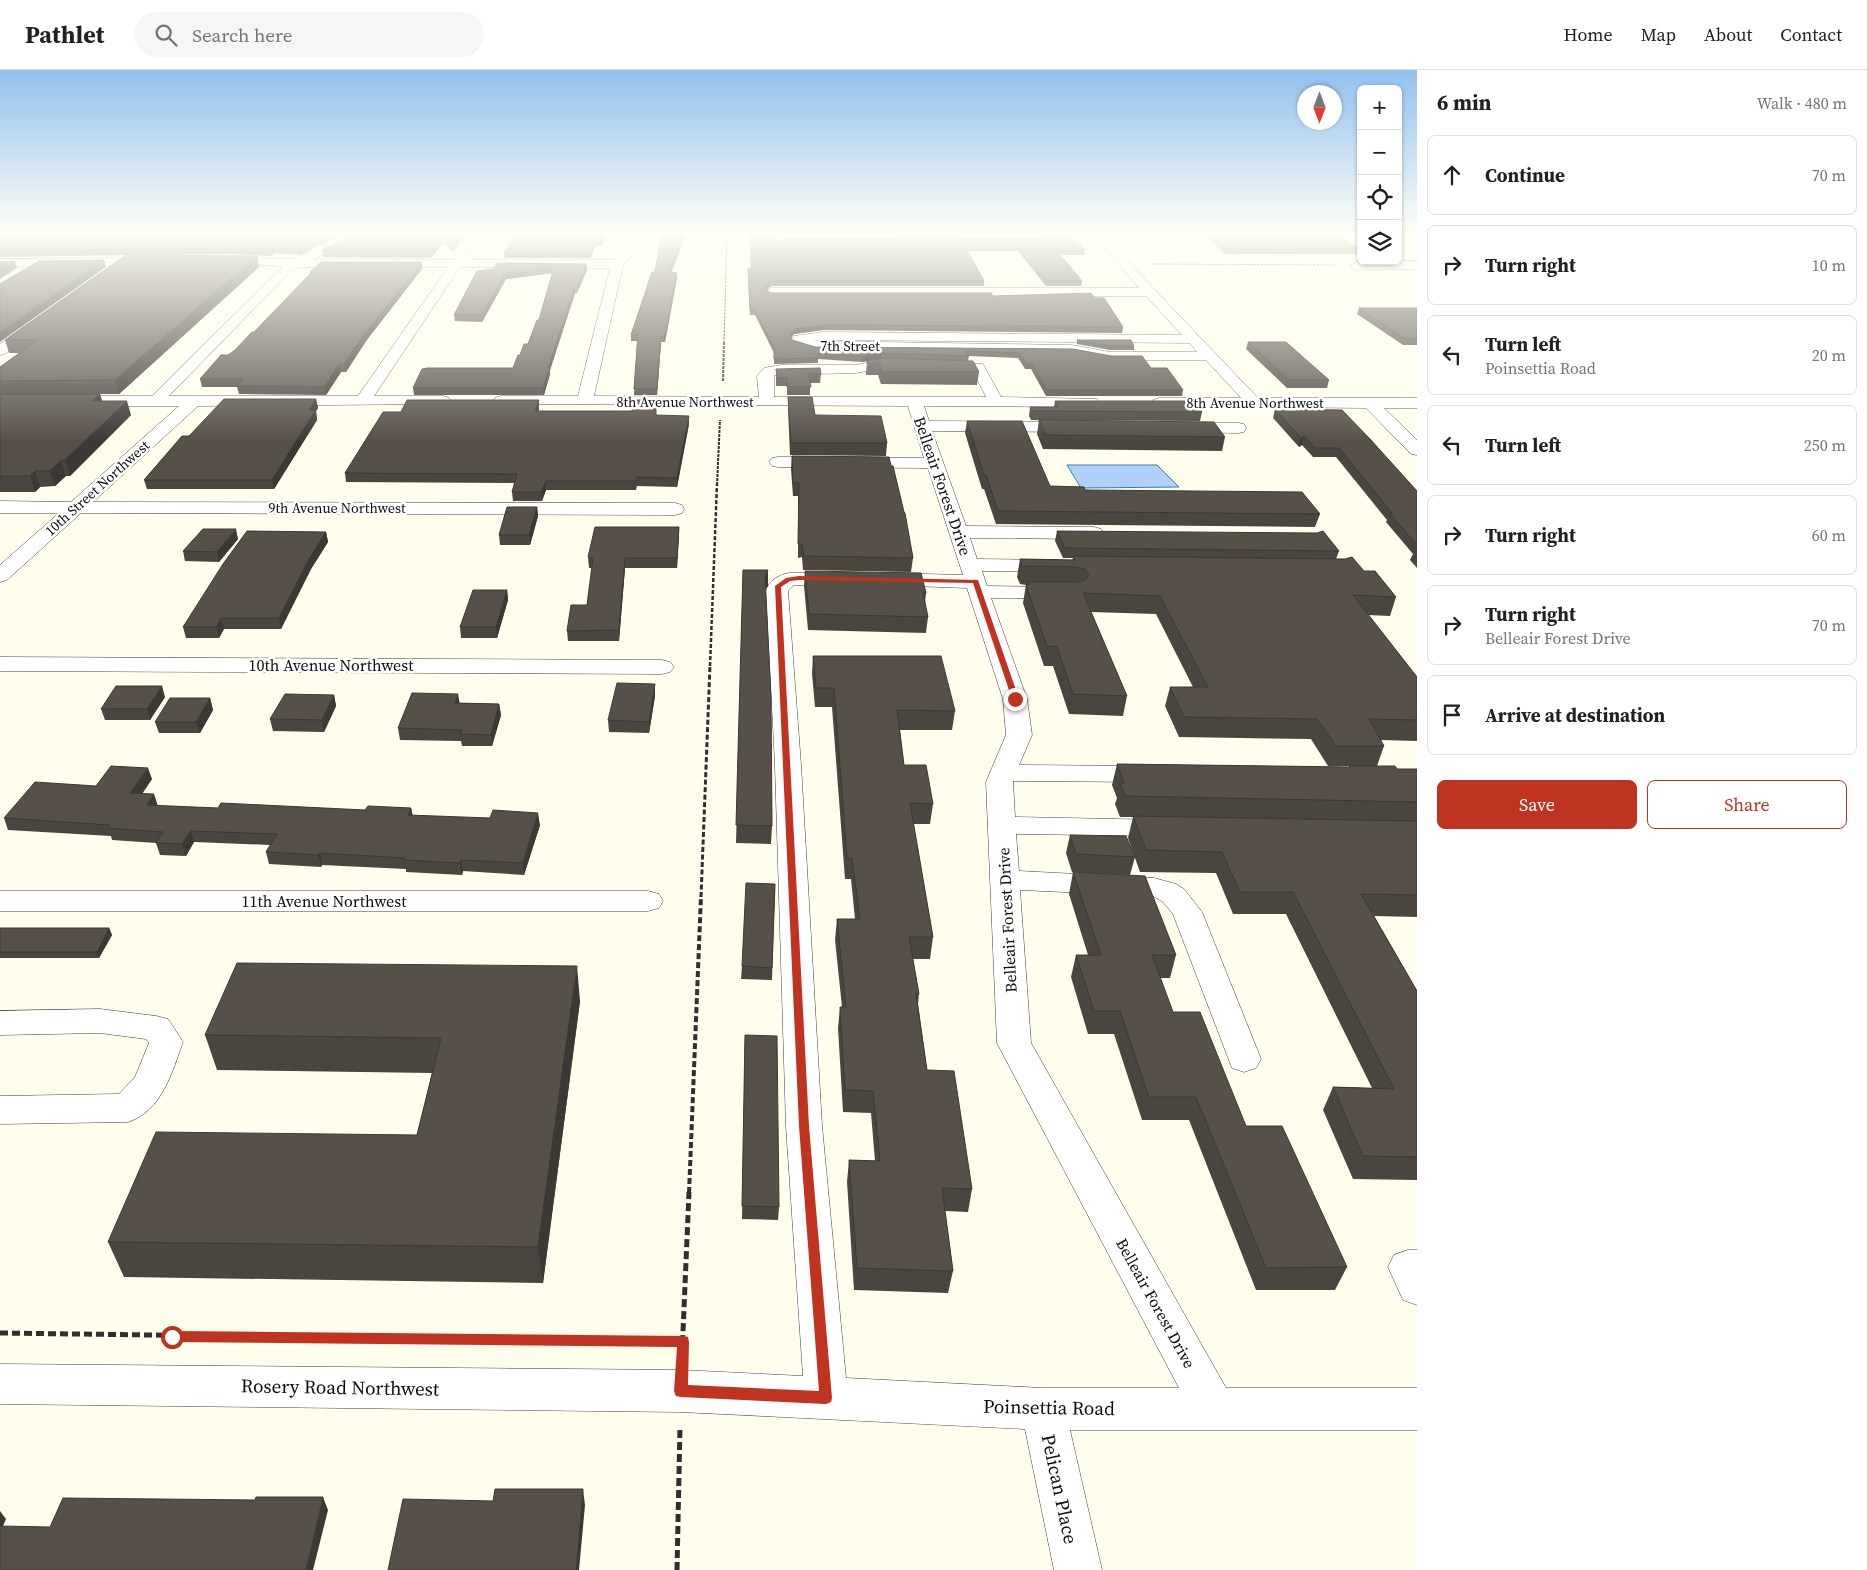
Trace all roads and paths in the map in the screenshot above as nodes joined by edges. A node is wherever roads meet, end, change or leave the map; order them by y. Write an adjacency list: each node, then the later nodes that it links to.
1 (254, 302): 11 (street)
2 (430, 302): 13 (street)
3 (608, 302): 16 (street)
4 (725, 302): 17 (path)
5 (1158, 302): 7 (street)
6 (46, 318): 8 (street)
7 (1193, 339): 9 (street); 9 (street, 7th Street)
8 (0, 351)
9 (1208, 356): 22 (street)
10 (0, 401): 11 (street)
11 (156, 401): 12 (street)
12 (194, 401): 13 (street); 33 (street, 10th Street Northwest)
13 (363, 401): 14 (street)
14 (460, 401)
15 (488, 401): 16 (street, 8th Avenue Northwest)
16 (585, 401): 17 (street, 8th Avenue Northwest)
17 (720, 402): 18 (street, 8th Avenue Northwest); 56 (path)
18 (768, 402): 19 (street); 25 (street, 8th Avenue Northwest)
19 (996, 402): 20 (street, 8th Avenue Northwest); 25 (street, 8th Avenue Northwest)
20 (1105, 402)
21 (1145, 402): 22 (street, 8th Avenue Northwest)
22 (1254, 403): 23 (street, 8th Avenue Northwest)
23 (1370, 403): 24 (street, 8th Avenue Northwest); 29 (street)
24 (1417, 403)
25 (918, 414): 26 (street); 31 (street, Belleair Forest Drive)
26 (1090, 428)
27 (1169, 428): 28 (street)
28 (1238, 428)
29 (1417, 450)
30 (778, 462): 31 (street)
31 (935, 463): 35 (street, Belleair Forest Drive)
32 (0, 507): 33 (street, 9th Avenue Northwest)
33 (76, 507): 34 (street, 9th Avenue Northwest); 38 (street, 10th Street Northwest)
34 (674, 509)
35 (958, 532): 36 (street); 39 (street, Belleair Forest Drive)
36 (1116, 534)
37 (1080, 566): 39 (street)
38 (0, 576)
39 (975, 580): 40 (street); 43 (street, Belleair Forest Drive); 59 (street)
40 (1073, 594)
41 (0, 664): 42 (street, 10th Avenue Northwest)
42 (662, 667)
43 (1003, 773): 44 (street); 45 (street, Belleair Forest Drive)
44 (1180, 774)
45 (1001, 825): 46 (street); 47 (street, Belleair Forest Drive)
46 (1189, 829)
47 (1004, 880): 51 (street); 61 (street, Belleair Forest Drive)
48 (0, 901): 49 (street, 11th Avenue Northwest)
49 (648, 901)
50 (0, 1023): 52 (street)
51 (1244, 1059)
52 (0, 1110)
53 (1417, 1267): 54 (street)
54 (1417, 1287)
55 (0, 1333): 56 (path)
56 (683, 1342): 58 (path)
57 (0, 1384): 58 (street, Rosery Road Northwest)
58 (681, 1391): 59 (street, Poinsettia Road); 63 (path)
59 (826, 1398): 60 (street, Poinsettia Road)
60 (1043, 1408): 61 (street, Poinsettia Road); 64 (street, Pelican Place)
61 (1213, 1408): 62 (street, Poinsettia Road)
62 (1417, 1409)
63 (677, 1570)
64 (1078, 1570)

